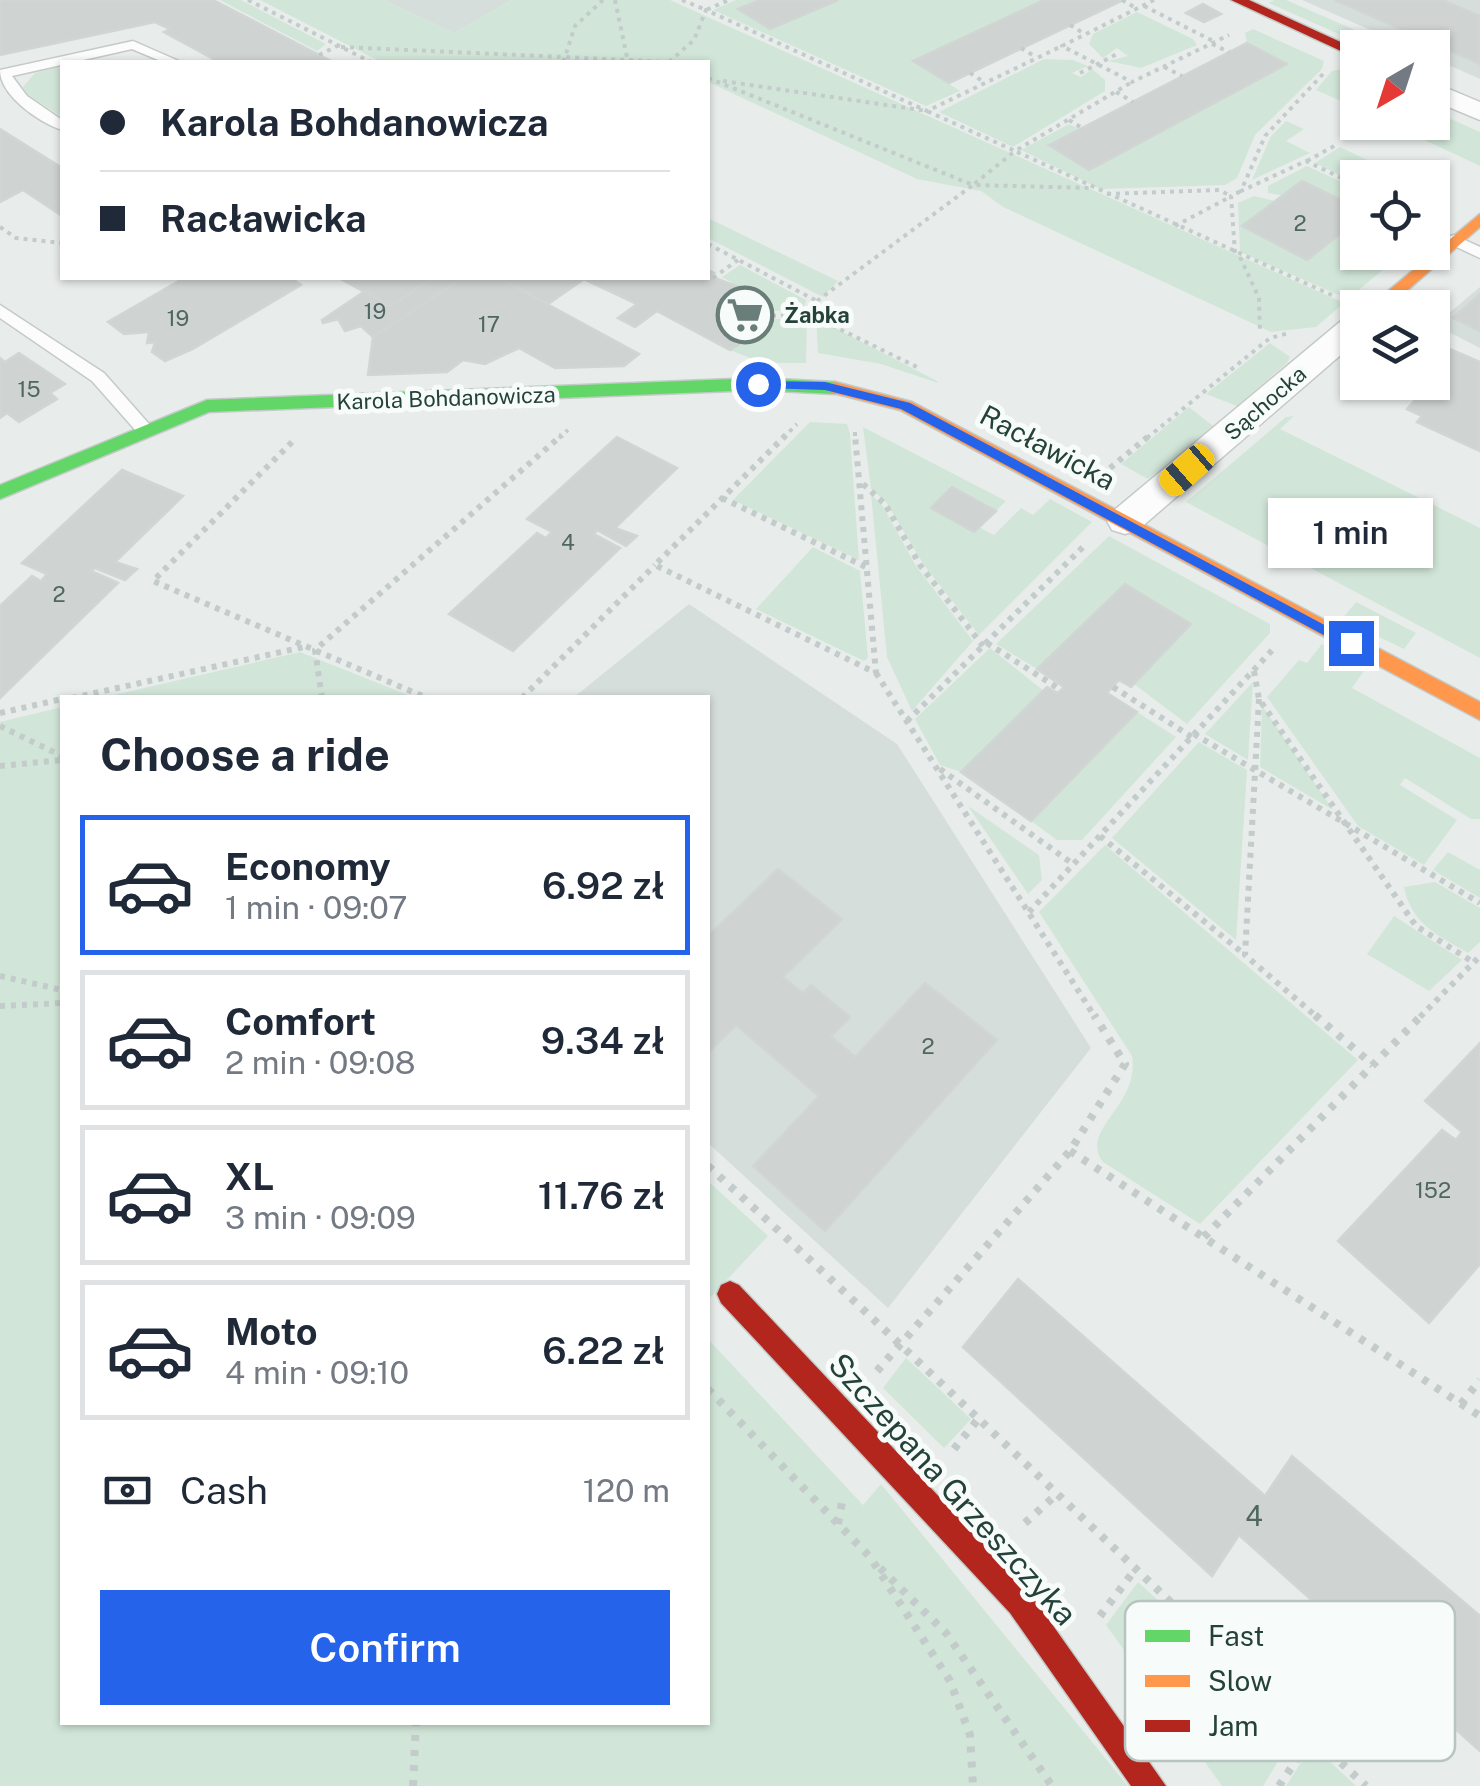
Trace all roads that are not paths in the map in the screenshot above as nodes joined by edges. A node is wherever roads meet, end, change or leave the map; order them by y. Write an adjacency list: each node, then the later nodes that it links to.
1 (1238, 0): 2 (street)
2 (1340, 47)
3 (64, 60): 4 (lane)
4 (169, 60)
5 (60, 61): 6 (lane)
6 (0, 74): 9 (lane)
7 (1450, 98): 8 (street)
8 (1480, 112)
9 (60, 125)
10 (1480, 219): 11 (street)
11 (1454, 240): 12 (lane); 13 (street)
12 (1480, 253)
13 (1397, 290)
14 (0, 310): 17 (lane)
15 (1340, 325): 19 (street, Sąchocka)
16 (906, 406): 17 (street, Karola Bohdanowicza); 19 (street, Racławicka)
17 (144, 428): 18 (street, Karola Bohdanowicza)
18 (0, 492)
19 (1125, 521): 20 (street, Racławicka)
20 (1480, 712)
21 (730, 1294): 22 (street, Szczepana Grzeszczyka)
22 (1125, 1751)
23 (1132, 1761): 24 (street, Szczepana Grzeszczyka)
24 (1150, 1786)

